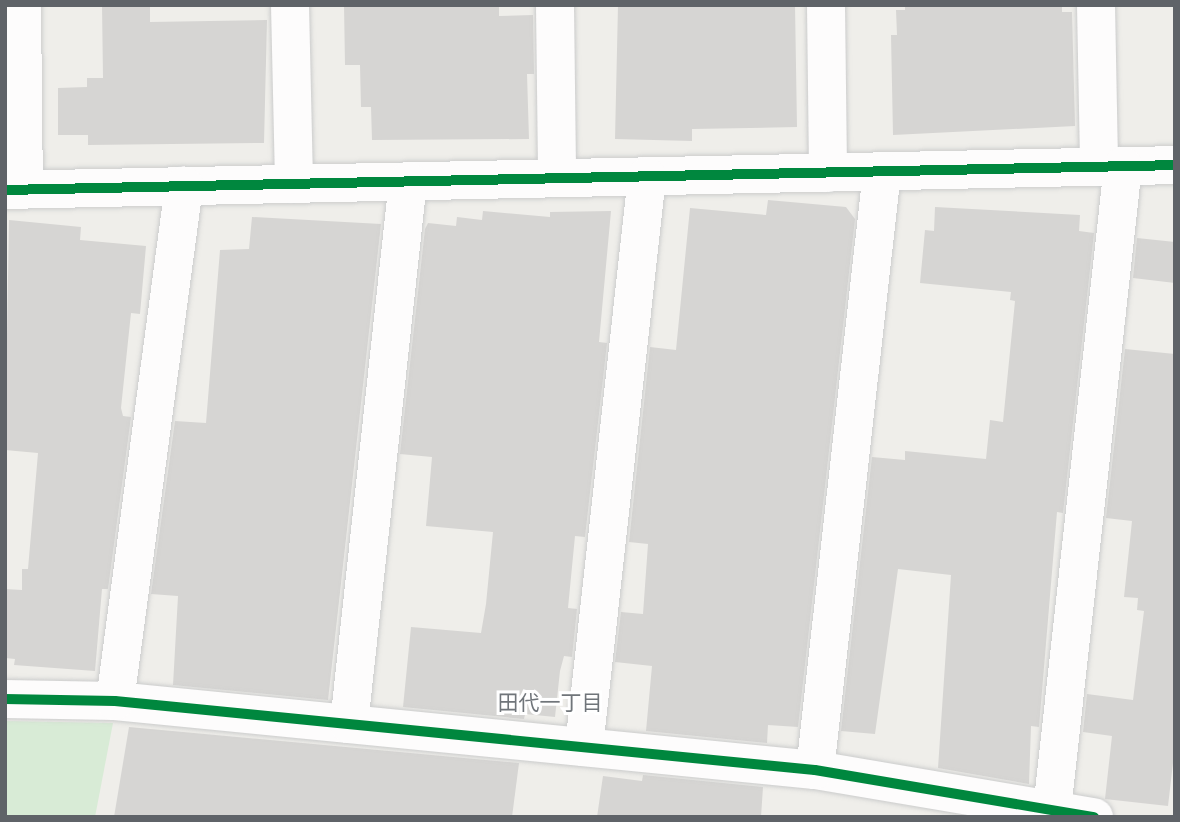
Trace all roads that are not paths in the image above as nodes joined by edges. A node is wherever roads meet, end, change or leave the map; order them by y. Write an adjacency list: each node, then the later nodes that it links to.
1 (22, 5): 15 (street)
2 (290, 5): 13 (street)
3 (555, 5): 11 (street)
4 (826, 5): 9 (street)
5 (1096, 5): 7 (street)
6 (1175, 165): 7 (street)
7 (1111, 166): 8 (street); 21 (street)
8 (882, 172): 9 (street); 20 (street)
9 (828, 173): 10 (street)
10 (647, 177): 11 (street); 19 (street)
11 (557, 178): 12 (street)
12 (408, 181): 13 (street); 18 (street)
13 (294, 184): 14 (street)
14 (184, 186): 15 (street); 17 (street)
15 (15, 189)
16 (5, 699): 17 (street)
17 (115, 701): 18 (street)
18 (349, 724): 19 (street)
19 (583, 747): 20 (street)
20 (816, 770): 21 (street)
21 (1052, 810): 22 (street)
22 (1094, 817)

